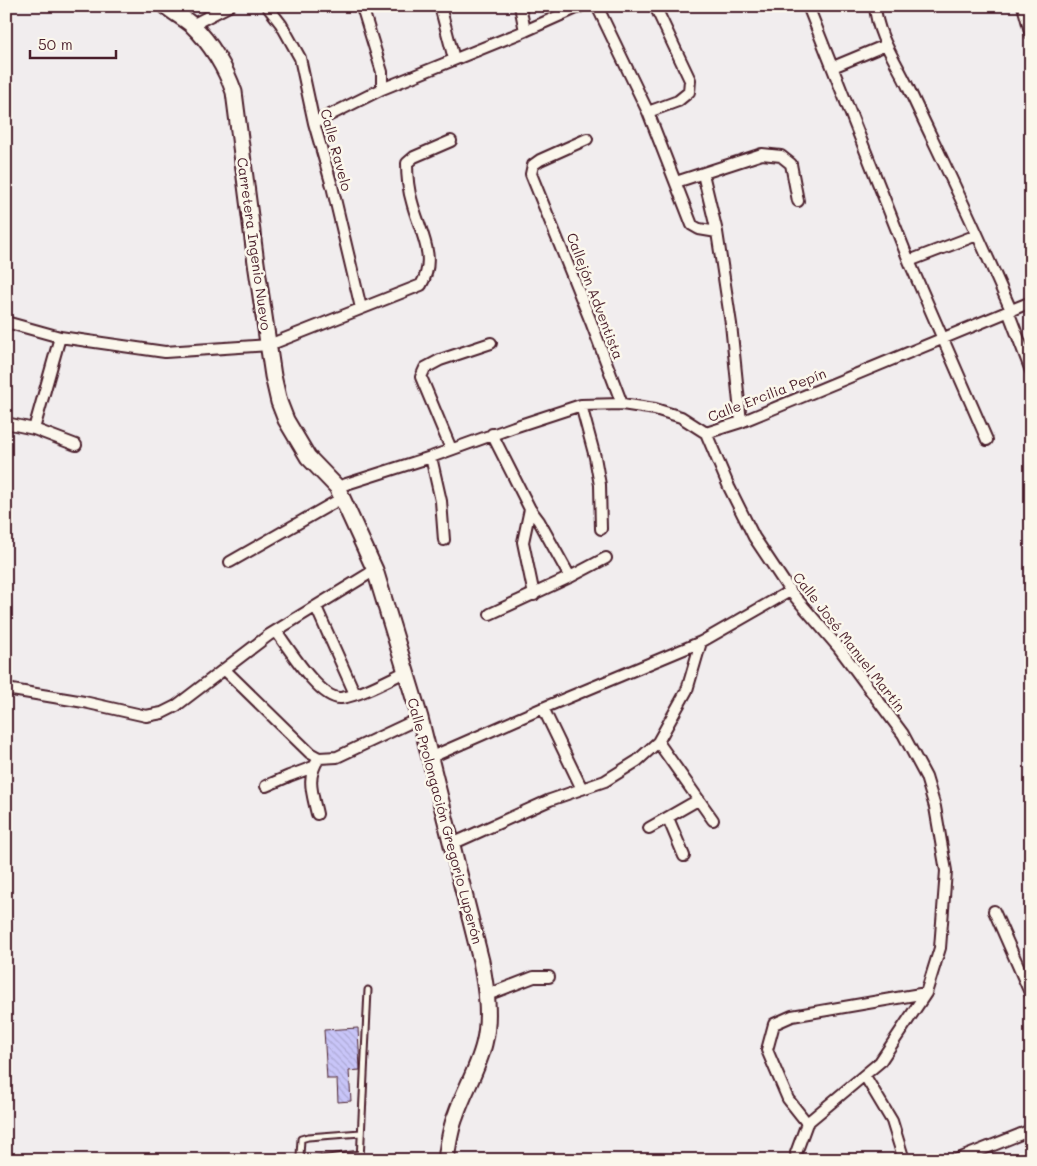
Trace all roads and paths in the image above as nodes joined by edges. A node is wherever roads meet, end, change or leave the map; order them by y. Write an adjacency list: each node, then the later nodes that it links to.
1 (166, 6): 13 (street, Carretera Ingenio Nuevo)
2 (229, 6): 13 (street)
3 (268, 6): 21 (street, Calle Ravelo)
4 (360, 6): 19 (street)
5 (440, 6): 17 (street)
6 (520, 6): 14 (street)
7 (581, 6): 14 (street)
8 (597, 6): 20 (street)
9 (655, 6): 20 (street)
10 (808, 6): 18 (street)
11 (875, 6): 16 (street)
12 (1023, 6): 15 (street)
13 (192, 25): 37 (street, Carretera Ingenio Nuevo)
14 (525, 31): 17 (street)
15 (1031, 35)
16 (886, 44): 18 (street); 28 (street)
17 (454, 59): 19 (street)
18 (833, 67): 29 (street)
19 (382, 90): 21 (street)
20 (648, 112): 25 (street)
21 (314, 123): 31 (street, Calle Ravelo)
22 (587, 139): 39 (street, Callejón Adventista)
23 (451, 141): 31 (street)
24 (703, 174): 25 (street); 26 (street); 27 (street)
25 (676, 182): 27 (street)
26 (798, 201)
27 (717, 232): 41 (street)
28 (977, 235): 29 (street); 32 (street)
29 (909, 261): 35 (street)
30 (1031, 302): 32 (street, Calle Ercilia Pepín)
31 (361, 308): 37 (street)
32 (1010, 310): 35 (street, Calle Ercilia Pepín); 38 (street)
33 (6, 322): 34 (street)
34 (60, 337): 37 (street); 43 (street)
35 (943, 338): 41 (street, Calle Ercilia Pepín); 46 (street)
36 (491, 343): 48 (street)
37 (269, 345): 50 (street, Carretera Ingenio Nuevo)
38 (1031, 371)
39 (622, 404): 40 (street, Calle Ercilia Pepín); 44 (street, Calle Ercilia Pepín)
40 (581, 405): 45 (street, Calle Ercilia Pepín); 52 (street)
41 (741, 422): 44 (street, Calle Ercilia Pepín)
42 (6, 423): 43 (street)
43 (34, 429): 47 (street)
44 (706, 433): 58 (street, Calle José Manuel Martín)
45 (492, 434): 48 (street, Calle Ercilia Pepín); 51 (street)
46 (987, 440)
47 (76, 445)
48 (452, 450): 49 (street, Calle Ercilia Pepín)
49 (431, 458): 50 (street, Calle Ercilia Pepín); 53 (street)
50 (339, 493): 55 (street, Calle Ercilia Pepín); 56 (street, Calle Prolongación Gregorio Luperón)
51 (530, 509): 57 (street); 59 (street)
52 (601, 529)
53 (444, 540)
54 (606, 558): 57 (street)
55 (230, 562)
56 (375, 570): 60 (street); 65 (street, Calle Prolongación Gregorio Luperón)
57 (570, 577): 59 (street)
58 (790, 591): 63 (street); 86 (street, Calle José Manuel Martín)
59 (534, 595): 61 (street)
60 (316, 607): 62 (street); 67 (street)
61 (490, 614)
62 (276, 631): 64 (street); 67 (street)
63 (701, 642): 68 (street); 70 (street)
64 (224, 669): 66 (street); 71 (street)
65 (405, 672): 67 (street); 69 (street, Calle Prolongación Gregorio Luperón)
66 (6, 689)
67 (355, 694)
68 (543, 708): 72 (street); 75 (street)
69 (420, 718): 71 (street); 72 (street, Calle Prolongación Gregorio Luperón)
70 (658, 742): 75 (street); 76 (street)
71 (319, 758): 73 (street)
72 (430, 758): 81 (street, Calle Prolongación Gregorio Luperón)
73 (313, 767): 74 (street); 77 (street)
74 (266, 786)
75 (582, 789): 81 (street)
76 (698, 800): 78 (street); 79 (street)
77 (317, 814)
78 (668, 818): 80 (street); 82 (street)
79 (713, 820)
80 (649, 828)
81 (452, 844): 87 (street, Calle Prolongación Gregorio Luperón)
82 (684, 856)
83 (994, 911): 88 (street)
84 (549, 977): 87 (street)
85 (368, 990): 92 (lane)
86 (926, 993): 89 (street, Calle José Manuel Martín); 90 (street)
87 (487, 995): 97 (street, Calle Prolongación Gregorio Luperón)
88 (1031, 995)
89 (865, 1076): 90 (street, Calle José Manuel Martín); 98 (street)
90 (807, 1123): 93 (street)
91 (1031, 1130): 99 (street)
92 (361, 1133): 94 (lane); 95 (lane)
93 (796, 1153)
94 (360, 1157): 96 (lane)
95 (304, 1160)
96 (312, 1160)
97 (446, 1160)
98 (904, 1160)
99 (956, 1160)

